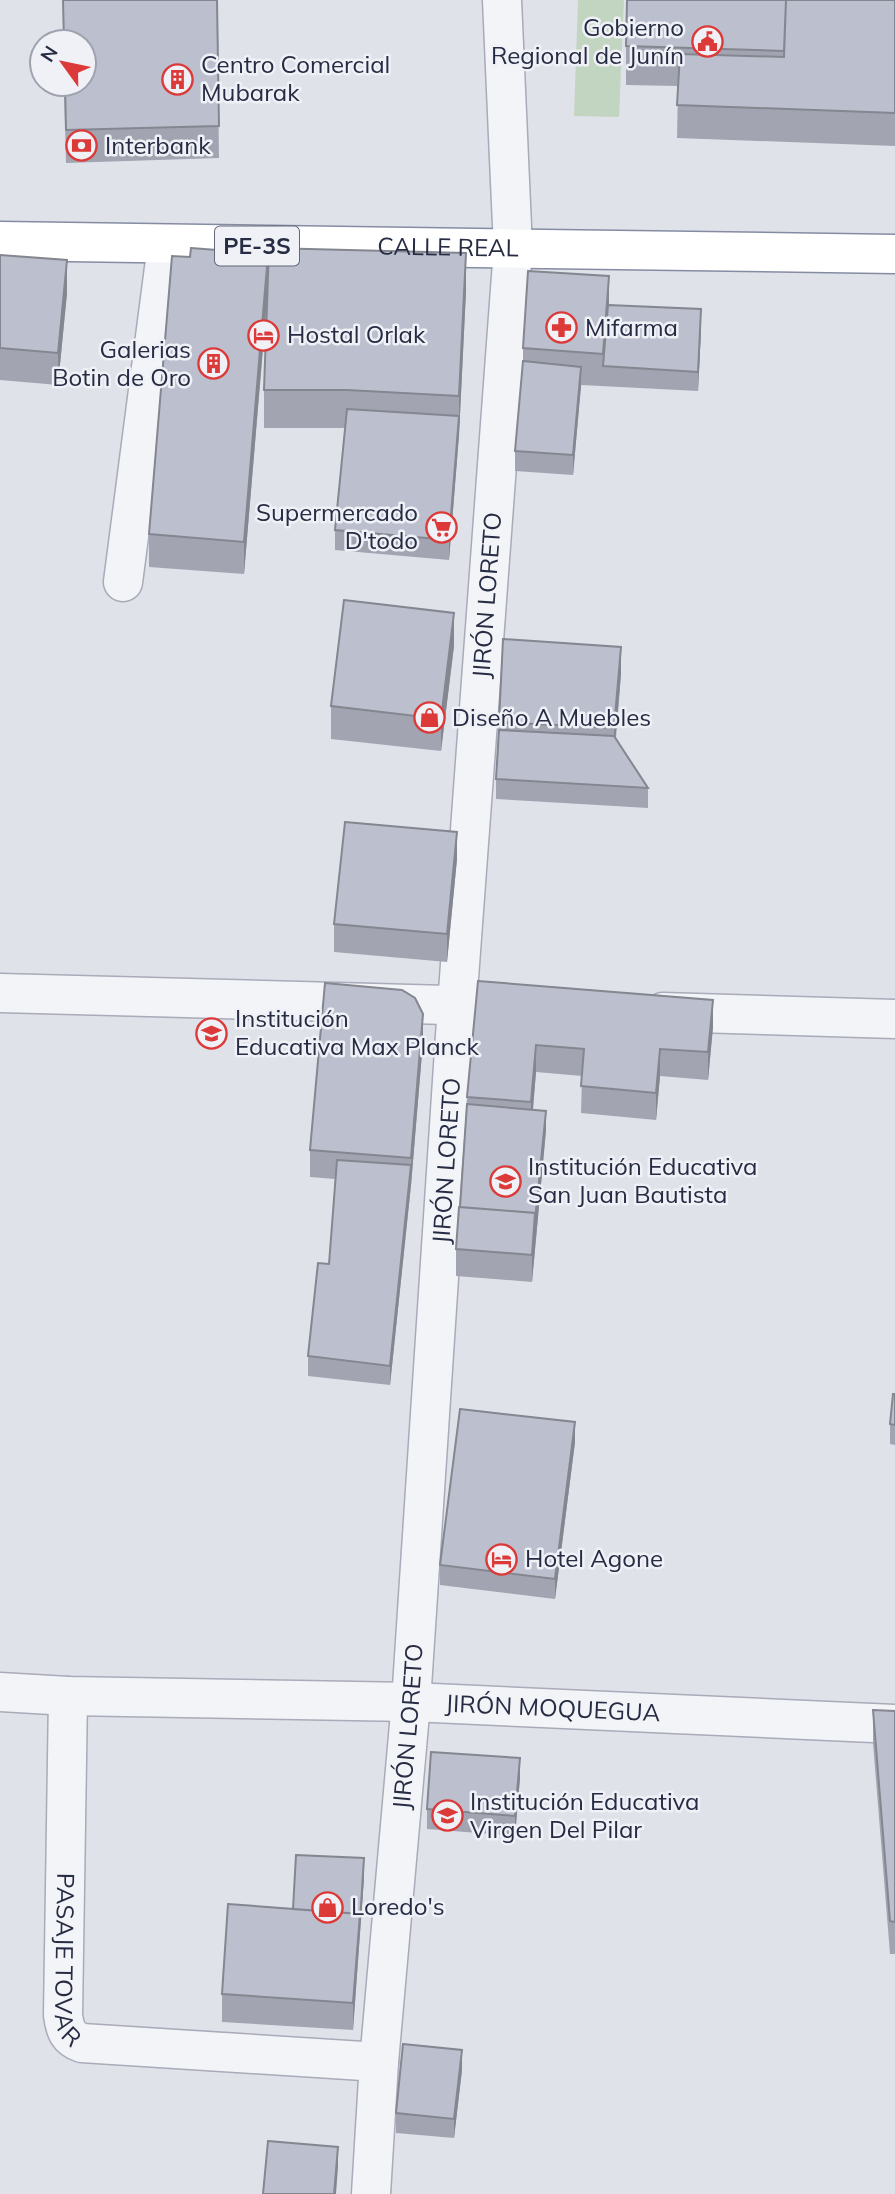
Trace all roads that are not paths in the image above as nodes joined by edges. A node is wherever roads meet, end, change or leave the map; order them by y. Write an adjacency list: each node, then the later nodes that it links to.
1 (502, 0): 4 (street, JIRÓN LORETO)
2 (0, 241): 3 (highway, CALLE REAL / PE-3S)
3 (167, 245): 4 (highway, CALLE REAL / PE-3S); 6 (street)
4 (513, 249): 5 (highway, CALLE REAL / PE-3S); 8 (street, JIRÓN LORETO)
5 (895, 254)
6 (122, 582)
7 (0, 992): 8 (street)
8 (457, 1005): 9 (street); 14 (street, JIRÓN LORETO)
9 (512, 1007)
10 (635, 1011): 11 (street)
11 (895, 1019)
12 (0, 1692): 13 (street, JIRÓN MOQUEGUA)
13 (68, 1696): 14 (street, JIRÓN MOQUEGUA); 16 (street, PASAJE TOVAR)
14 (411, 1702): 15 (street, JIRÓN MOQUEGUA); 16 (street, JIRÓN LORETO)
15 (895, 1724)
16 (379, 2062): 17 (street, JIRÓN LORETO)
17 (371, 2194)

